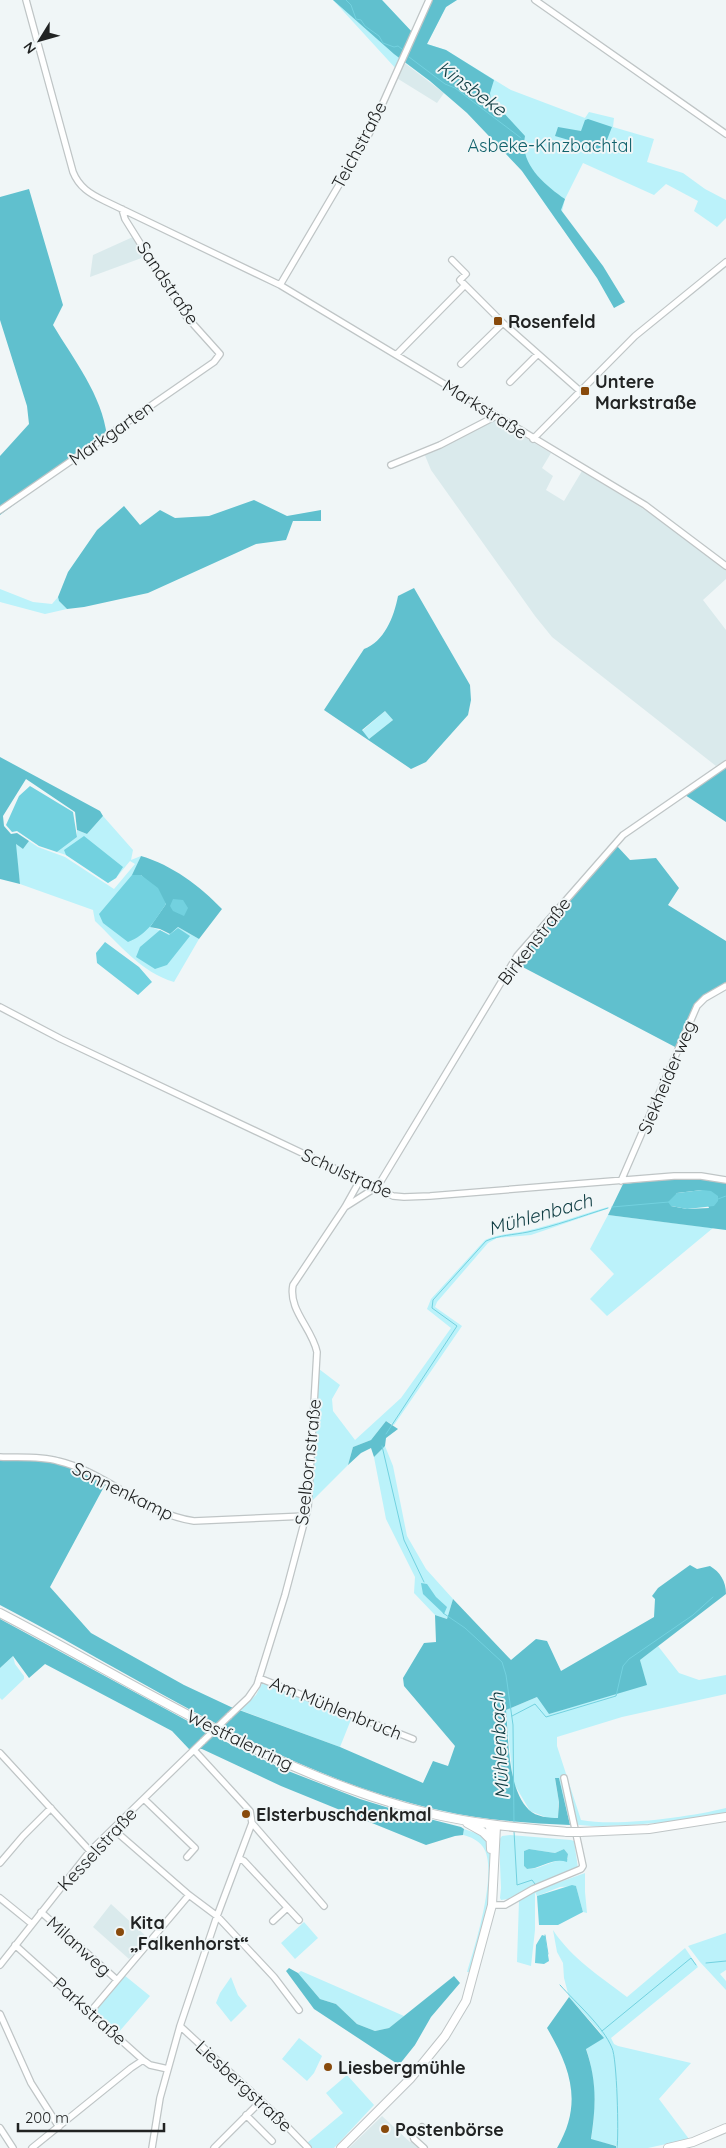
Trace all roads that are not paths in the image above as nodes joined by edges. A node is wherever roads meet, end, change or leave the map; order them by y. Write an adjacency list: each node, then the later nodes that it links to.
1 (26, 0): 5 (street, Markstraße)
2 (428, 0): 8 (street, Teichstraße)
3 (535, 0): 4 (street)
4 (726, 134)
5 (122, 209): 8 (street, Markstraße); 11 (street, Sandstraße)
6 (452, 260): 9 (street)
7 (726, 262): 16 (street)
8 (280, 284): 12 (street, Markstraße)
9 (465, 285): 10 (street); 12 (street)
10 (503, 323): 13 (street); 14 (street)
11 (220, 354): 20 (street, Markgarten)
12 (397, 354): 17 (street, Markstraße)
13 (538, 354): 15 (street); 16 (street)
14 (461, 364)
15 (510, 382)
16 (580, 391): 18 (street)
17 (496, 416): 18 (street, Markstraße); 19 (street)
18 (534, 439): 21 (street, Markstraße)
19 (391, 465)
20 (0, 510)
21 (726, 566)
22 (726, 764): 28 (street, Birkenstraße)
23 (726, 986): 26 (street, Siekheiderweg)
24 (0, 1007): 27 (street, Schulstraße)
25 (726, 1180): 26 (street, Schulstraße)
26 (621, 1181): 28 (street, Schulstraße)
27 (359, 1182): 28 (street, Schulstraße); 29 (street, Seelbornstraße)
28 (376, 1188): 29 (street, Seelbornstraße)
29 (345, 1207): 31 (street, Seelbornstraße)
30 (0, 1457): 31 (street, Sonnenkamp)
31 (306, 1516): 33 (street, Seelbornstraße)
32 (0, 1613): 42 (main road, Westfalenring)
33 (259, 1678): 34 (street, Am Mühlenbruch); 35 (street, Seelbornstraße, bridge)
34 (413, 1739)
35 (202, 1741): 36 (street, Kesselstraße)
36 (194, 1750): 39 (street, Kesselstraße); 43 (street)
37 (0, 1753): 40 (street)
38 (564, 1778): 54 (street)
39 (144, 1799): 45 (street, Kesselstraße); 48 (street)
40 (51, 1808): 47 (street); 51 (street)
41 (726, 1817): 44 (main road, Westfalenring, bridge)
42 (463, 1821): 44 (main road, Westfalenring); 46 (main road)
43 (252, 1823): 49 (street); 55 (street)
44 (493, 1825): 46 (main road); 50 (main road)
45 (113, 1829): 47 (street, Kesselstraße); 52 (street)
46 (489, 1838): 50 (main road)
47 (90, 1851): 57 (street, Kesselstraße)
48 (187, 1857)
49 (240, 1859): 56 (street); 58 (street)
50 (494, 1861): 54 (main road)
51 (0, 1863)
52 (188, 1895): 58 (street); 64 (street)
53 (0, 1898): 61 (street)
54 (492, 1904): 84 (main road)
55 (324, 1906)
56 (287, 1908): 59 (street); 60 (street)
57 (41, 1912): 61 (street, Kesselstraße); 64 (street, Milanweg)
58 (217, 1916): 65 (street); 68 (street)
59 (299, 1920)
60 (273, 1921)
61 (32, 1924): 62 (street, Kesselstraße)
62 (15, 1945): 63 (street, Kesselstraße); 66 (street, Parkstraße)
63 (0, 1965)
64 (117, 1980): 66 (street)
65 (299, 2010)
66 (91, 2011): 69 (street, Parkstraße)
67 (0, 2014): 73 (street)
68 (180, 2026): 70 (street); 71 (street, Liesbergstraße)
69 (143, 2060): 70 (street, Parkstraße); 73 (street)
70 (168, 2069): 82 (street)
71 (261, 2101): 72 (street); 83 (street, Liesbergstraße)
72 (246, 2116): 77 (street); 79 (street)
73 (58, 2127): 81 (street)
74 (422, 2127): 85 (street)
75 (0, 2128): 80 (street)
76 (726, 2128): 78 (main road)
77 (272, 2141)
78 (688, 2146): 86 (main road)
79 (215, 2147)
80 (14, 2148)
81 (32, 2148)
82 (152, 2148)
83 (308, 2148)
84 (343, 2148)
85 (424, 2148)
86 (668, 2148)

